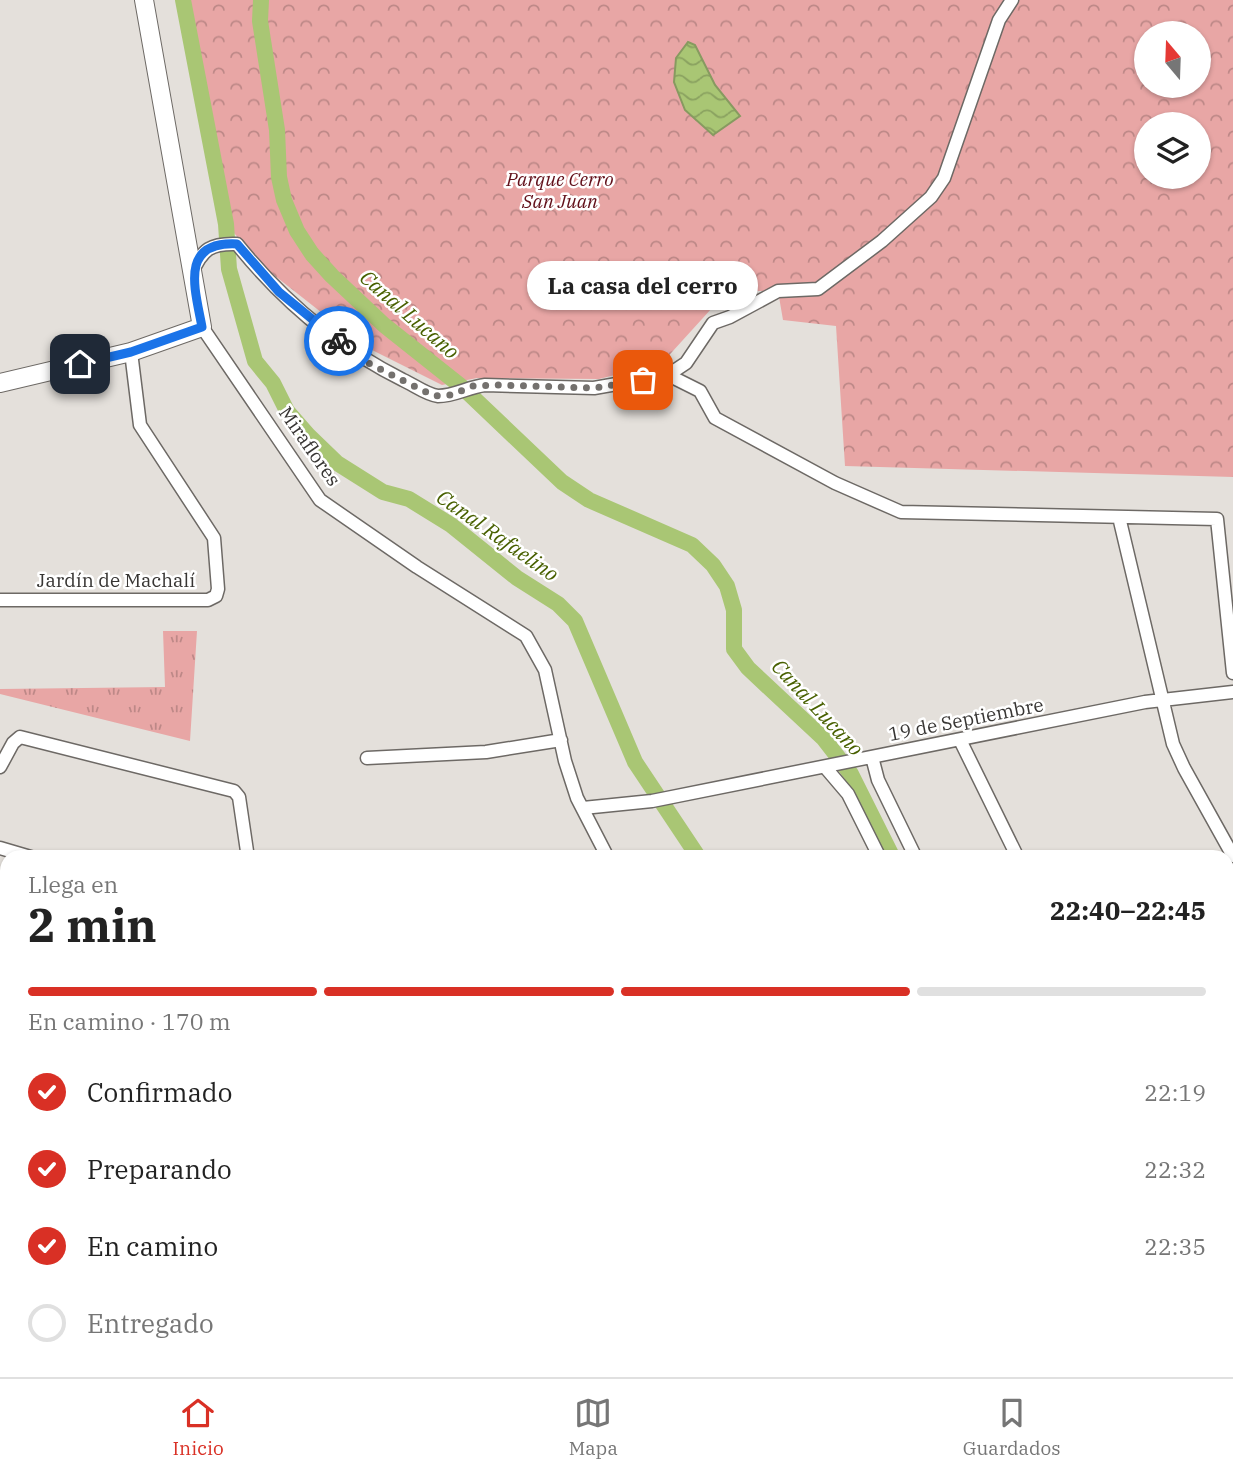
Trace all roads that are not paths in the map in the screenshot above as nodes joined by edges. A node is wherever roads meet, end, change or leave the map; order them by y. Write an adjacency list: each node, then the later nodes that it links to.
1 (144, 0): 3 (street, Miraflores)
2 (1012, 0): 6 (street)
3 (192, 273): 4 (street, Miraflores); 6 (street)
4 (202, 327): 5 (street); 13 (street, Miraflores)
5 (131, 352): 7 (street); 9 (street, Jardín de Machalí)
6 (668, 375): 8 (street)
7 (0, 383)
8 (1119, 517): 10 (street); 12 (street)
9 (0, 600)
10 (1233, 673)
11 (1233, 692): 12 (street, 19 de Septiembre)
12 (1163, 700): 14 (street, 19 de Septiembre); 25 (street)
13 (561, 740): 16 (street); 19 (street, Miraflores)
14 (960, 740): 15 (street, 19 de Septiembre); 24 (street)
15 (872, 757): 17 (street, 19 de Septiembre); 23 (street)
16 (367, 758)
17 (829, 766): 19 (street, 19 de Septiembre); 22 (street)
18 (0, 767): 20 (street)
19 (583, 808): 21 (street, Miraflores)
20 (247, 850)
21 (604, 850)
22 (876, 850)
23 (912, 850)
24 (1014, 850)
25 (1230, 850)

